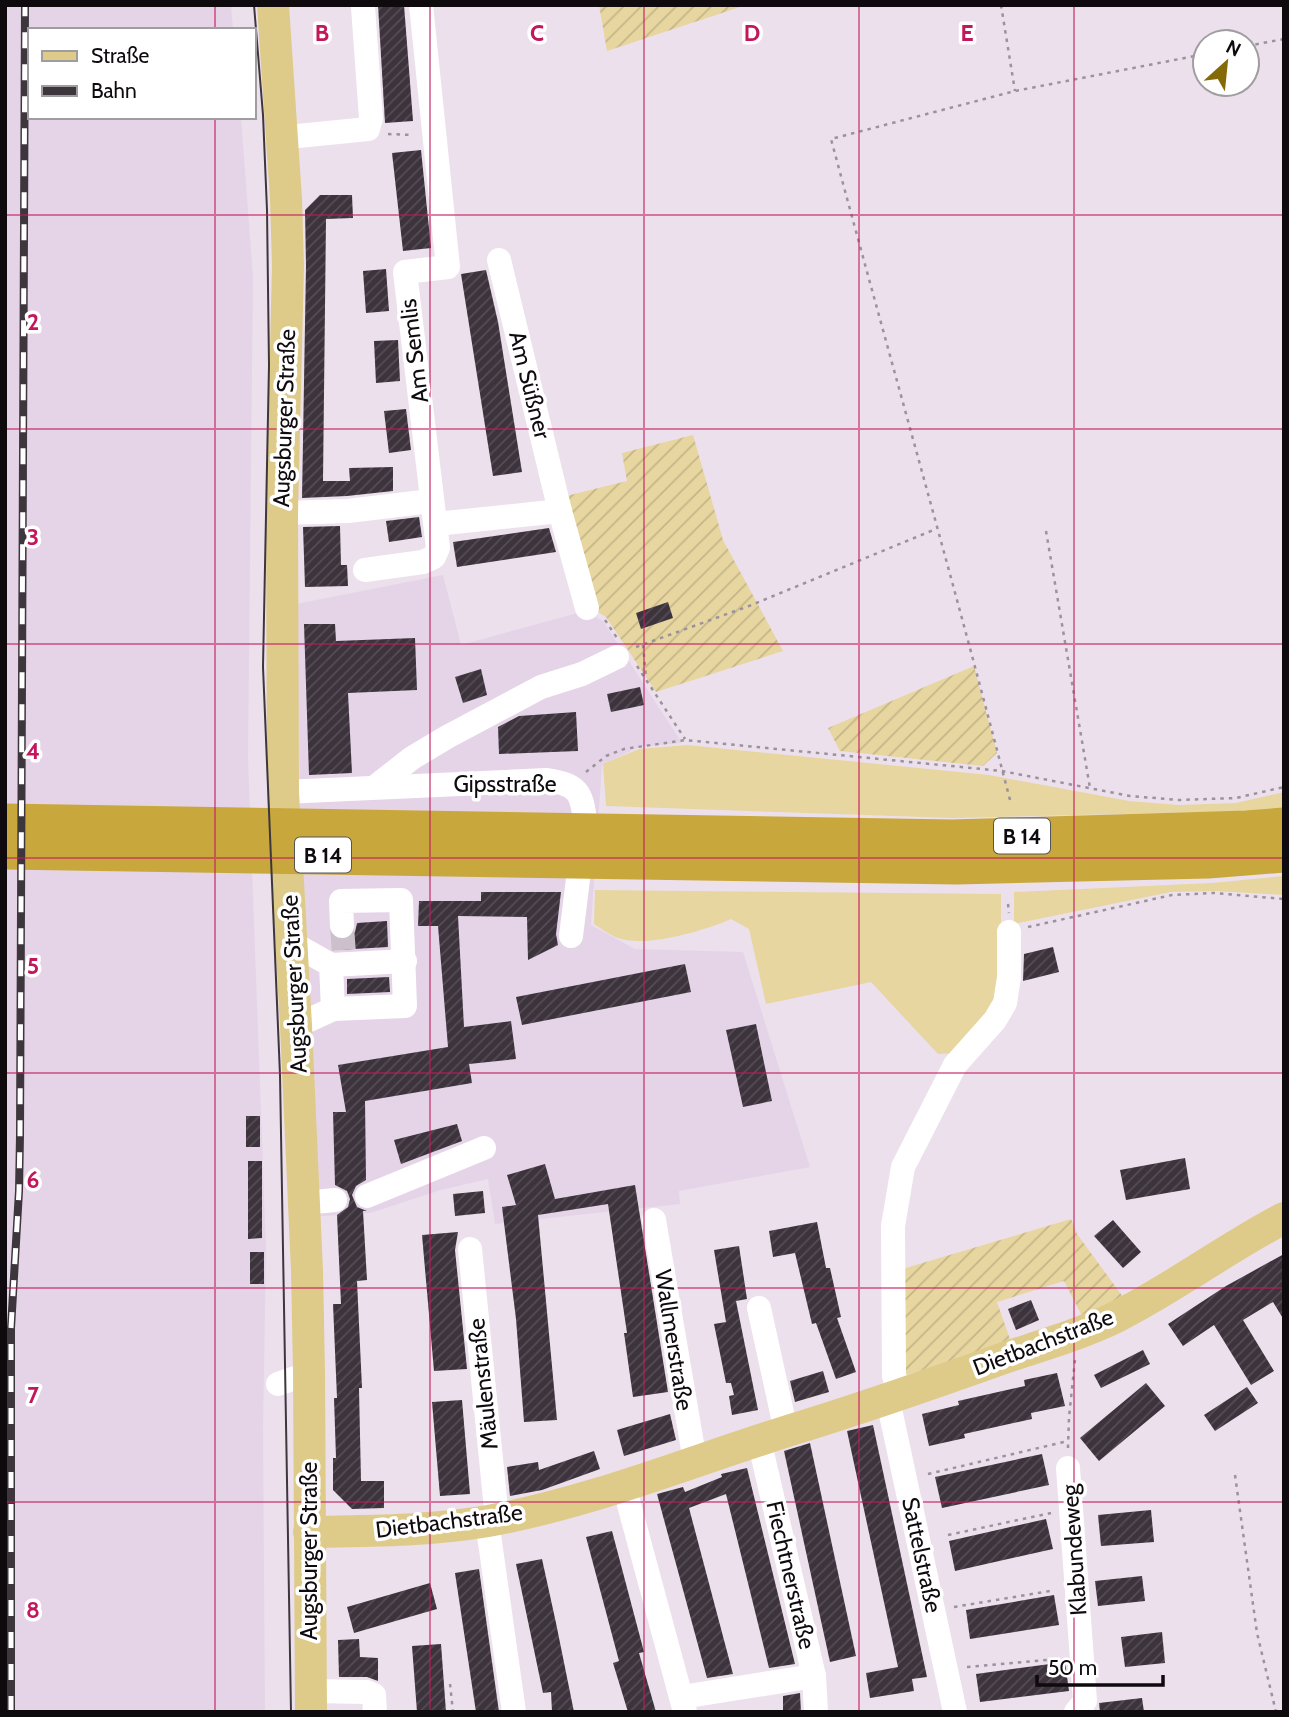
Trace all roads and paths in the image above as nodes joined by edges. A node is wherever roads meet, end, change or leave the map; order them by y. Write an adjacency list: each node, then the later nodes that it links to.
1 (273, 5): 10 (main road, Augsburger Straße)
2 (421, 5): 11 (street, Am Semlis)
3 (1001, 5): 8 (path)
4 (363, 7): 9 (street)
5 (1284, 39): 6 (path)
6 (1261, 43)
7 (1191, 57): 8 (path)
8 (1015, 91): 16 (path)
9 (368, 129): 10 (street); 11 (path)
10 (284, 135): 14 (main road, Augsburger Straße)
11 (435, 136): 15 (street, Am Semlis)
12 (499, 260): 13 (street, Am Süßner)
13 (560, 511): 15 (street); 19 (street, Am Süßner)
14 (282, 513): 15 (street); 29 (main road, Augsburger Straße)
15 (433, 513): 18 (street)
16 (936, 530): 20 (path); 24 (path)
17 (1046, 530): 27 (path)
18 (365, 570)
19 (587, 608): 21 (path)
20 (643, 645): 21 (path); 22 (path)
21 (626, 651): 22 (path); 26 (street)
22 (646, 680): 23 (path)
23 (685, 740): 24 (path); 28 (path)
24 (1002, 771): 27 (path); 30 (path)
25 (1284, 787): 27 (path)
26 (375, 788): 28 (street, Gipsstraße); 29 (street, Gipsstraße)
27 (1090, 788)
28 (576, 789): 39 (street, Gipsstraße)
29 (283, 792): 40 (main road, Augsburger Straße)
30 (1010, 800)
31 (5, 822): 33 (highway, B 14)
32 (1284, 826): 33 (highway, B 14)
33 (640, 847): 34 (highway, B 14); 35 (highway, B 14)
34 (5, 851)
35 (1284, 854)
36 (1284, 899): 38 (path)
37 (342, 926): 42 (street)
38 (1009, 932): 56 (street, Sattelstraße)
39 (571, 936)
40 (292, 943): 41 (street); 44 (main road, Augsburger Straße)
41 (340, 961): 42 (street); 43 (street)
42 (405, 961): 43 (street)
43 (333, 1009): 44 (street)
44 (296, 1026): 48 (main road, Augsburger Straße)
45 (484, 1148): 46 (street)
46 (367, 1196)
47 (335, 1200): 48 (street)
48 (304, 1203): 54 (main road, Augsburger Straße)
49 (1284, 1217): 53 (main road, Dietbachstraße)
50 (654, 1220): 60 (street, Wallmerstraße)
51 (470, 1249): 66 (street, Mäulenstraße)
52 (759, 1308): 57 (street)
53 (1070, 1335): 56 (main road, Dietbachstraße); 58 (path)
54 (309, 1373): 55 (street); 67 (main road, Augsburger Straße)
55 (278, 1384)
56 (894, 1397): 57 (main road, Dietbachstraße); 70 (street, Sattelstraße)
57 (773, 1435): 60 (main road, Dietbachstraße); 73 (street, Fiechtnerstraße)
58 (1068, 1435)
59 (1068, 1441): 62 (path)
60 (695, 1461): 64 (main road, Dietbachstraße)
61 (1068, 1468): 65 (street, Klabundeweg)
62 (928, 1474)
63 (1235, 1475): 83 (path)
64 (624, 1486): 66 (main road, Dietbachstraße); 76 (street)
65 (1071, 1508): 68 (path); 82 (street, Klabundeweg)
66 (492, 1520): 67 (main road, Dietbachstraße); 79 (street, Mäulenstraße)
67 (309, 1532): 75 (main road, Augsburger Straße)
68 (948, 1535)
69 (1050, 1591): 70 (path)
70 (934, 1611): 72 (street, Sattelstraße)
71 (1057, 1659): 72 (path)
72 (946, 1669): 81 (street, Sattelstraße)
73 (814, 1676): 76 (street); 80 (street, Fiechtnerstraße)
74 (450, 1684): 78 (path)
75 (310, 1702): 77 (street)
76 (684, 1704)
77 (375, 1712)
78 (453, 1712)
79 (514, 1712)
80 (816, 1712)
81 (955, 1712)
82 (1076, 1712)
83 (1276, 1712)

